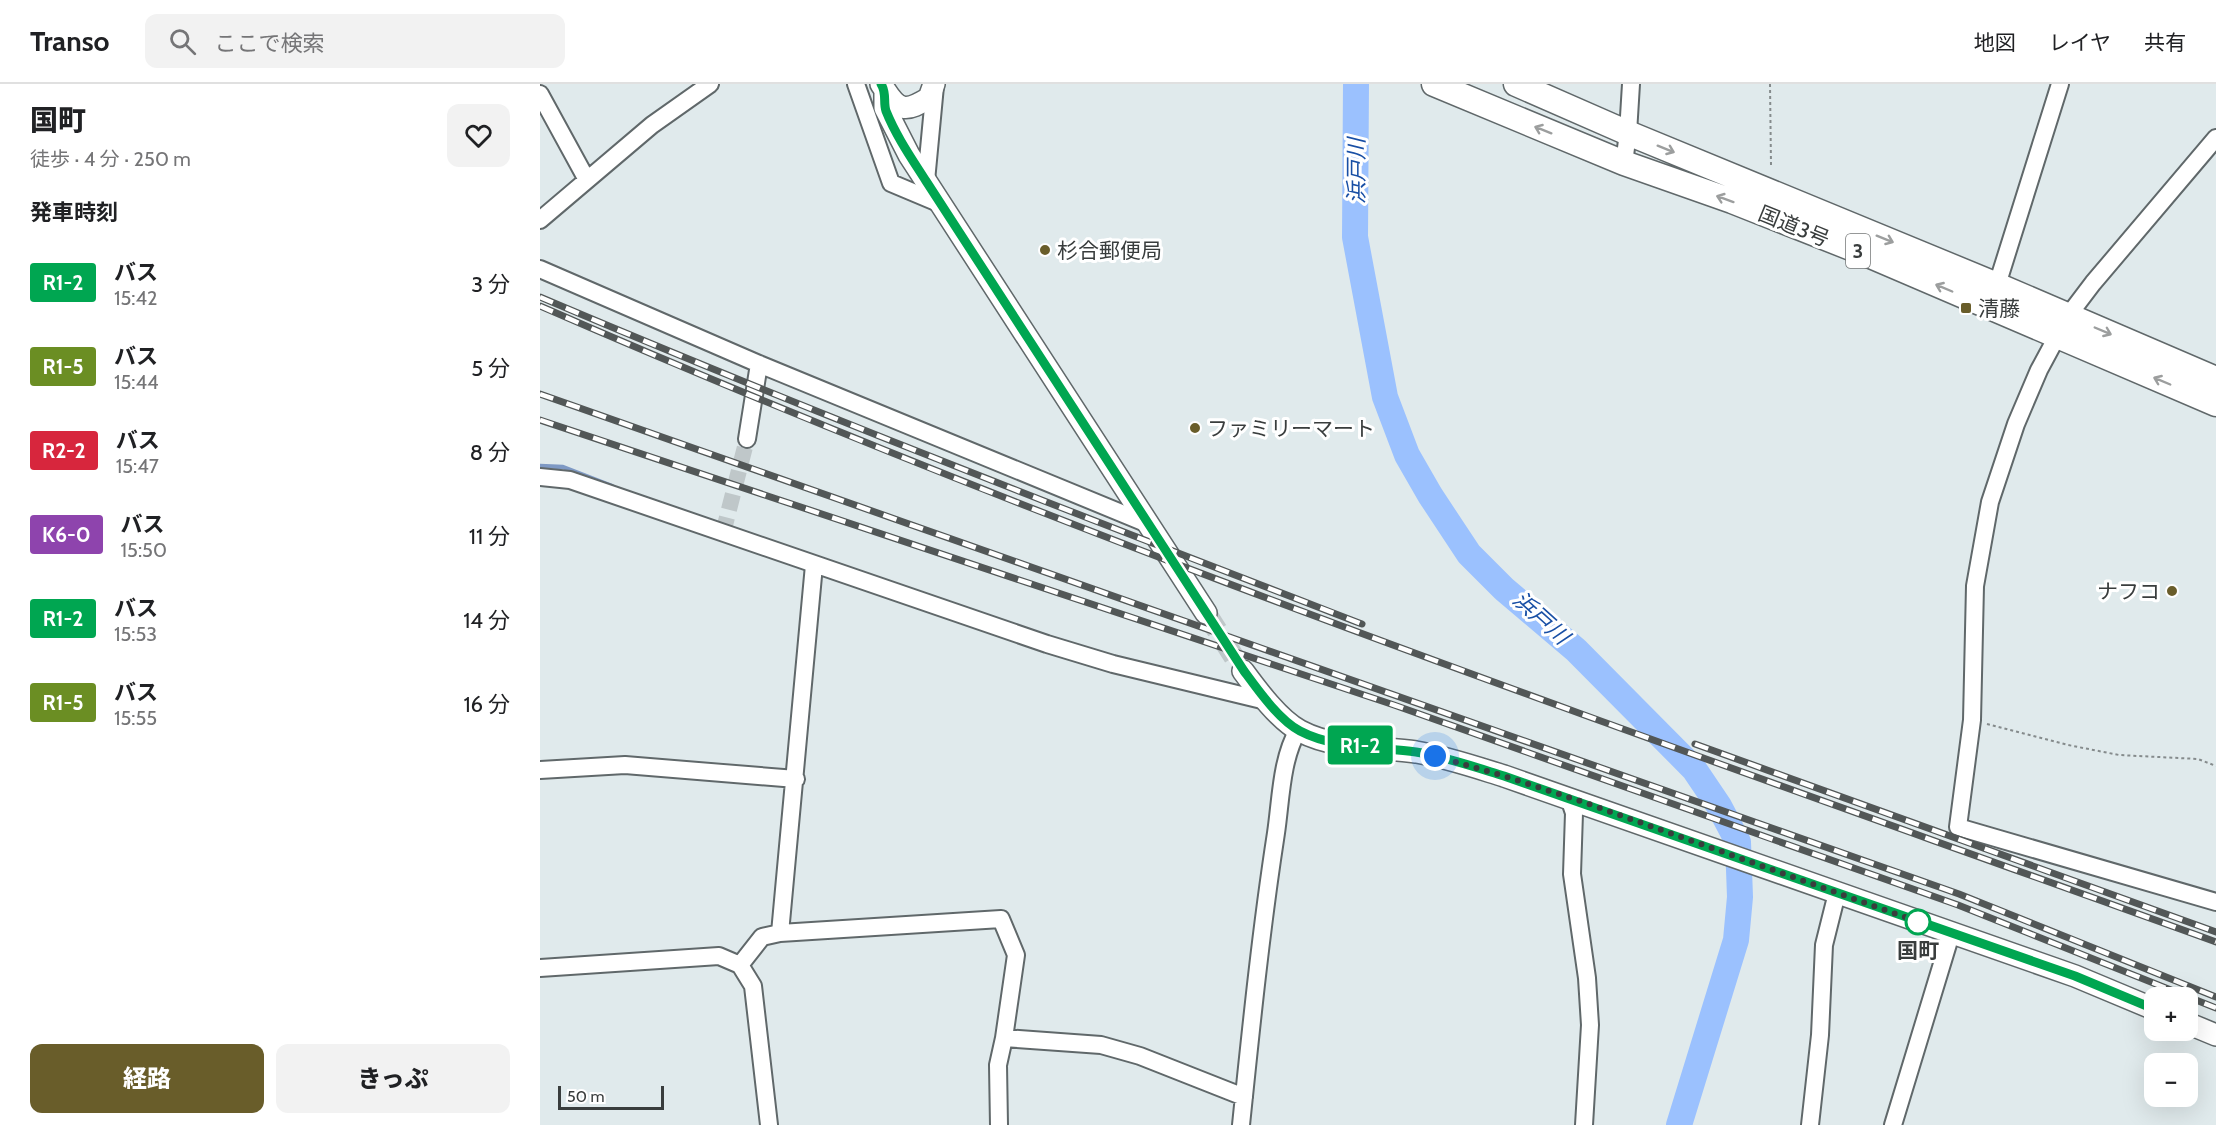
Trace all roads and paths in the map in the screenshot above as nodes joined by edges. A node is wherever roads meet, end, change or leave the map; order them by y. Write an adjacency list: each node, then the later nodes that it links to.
1 (710, 84): 15 (street)
2 (856, 84): 17 (street)
3 (934, 84): 9 (main road); 16 (street)
4 (1434, 84): 13 (highway, 国道3号 / 3, one-way to 4)
5 (1516, 84): 11 (highway, 国道3号 / 3)
6 (1631, 84): 11 (street)
7 (1770, 84): 14 (path)
8 (2060, 84): 20 (street)
9 (883, 87): 16 (main road)
10 (540, 94): 15 (street)
11 (1629, 133): 13 (street); 20 (highway, 国道3号 / 3, one-way to 20)
12 (2216, 138): 21 (street)
13 (1624, 163): 21 (highway, 国道3号 / 3, one-way to 13)
14 (1771, 165)
15 (587, 180): 18 (street)
16 (926, 181): 17 (main road)
17 (941, 204): 27 (main road)
18 (540, 220)
19 (540, 269): 22 (street)
20 (1997, 285): 21 (highway, 国道3号 / 3)
21 (2062, 326): 23 (highway, 国道3号 / 3, one-way to 23); 24 (highway, 国道3号 / 3, one-way to 21); 32 (street)
22 (759, 364): 25 (street); 27 (street)
23 (2216, 379)
24 (2216, 404)
25 (747, 439)
26 (540, 477): 28 (street)
27 (1148, 524): 29 (main road)
28 (814, 565): 31 (street); 36 (street)
29 (1206, 613)
30 (1244, 671): 31 (main road)
31 (1266, 701): 33 (main road)
32 (1972, 720): 34 (path); 39 (street)
33 (1298, 730): 37 (main road); 48 (street)
34 (2216, 766)
35 (540, 770): 36 (street)
36 (796, 779): 40 (street)
37 (1576, 800): 38 (main road); 52 (street)
38 (1830, 891): 41 (main road); 53 (street)
39 (2216, 902)
40 (780, 933): 42 (street); 47 (street)
41 (1949, 933): 44 (main road); 54 (street)
42 (740, 965): 43 (street); 49 (street)
43 (540, 968)
44 (2144, 1005)
45 (2198, 1028): 46 (main road)
46 (2216, 1035)
47 (1004, 1038): 48 (street); 50 (street)
48 (1244, 1097): 51 (street)
49 (769, 1125)
50 (999, 1125)
51 (1241, 1125)
52 (1584, 1125)
53 (1810, 1125)
54 (1893, 1125)

